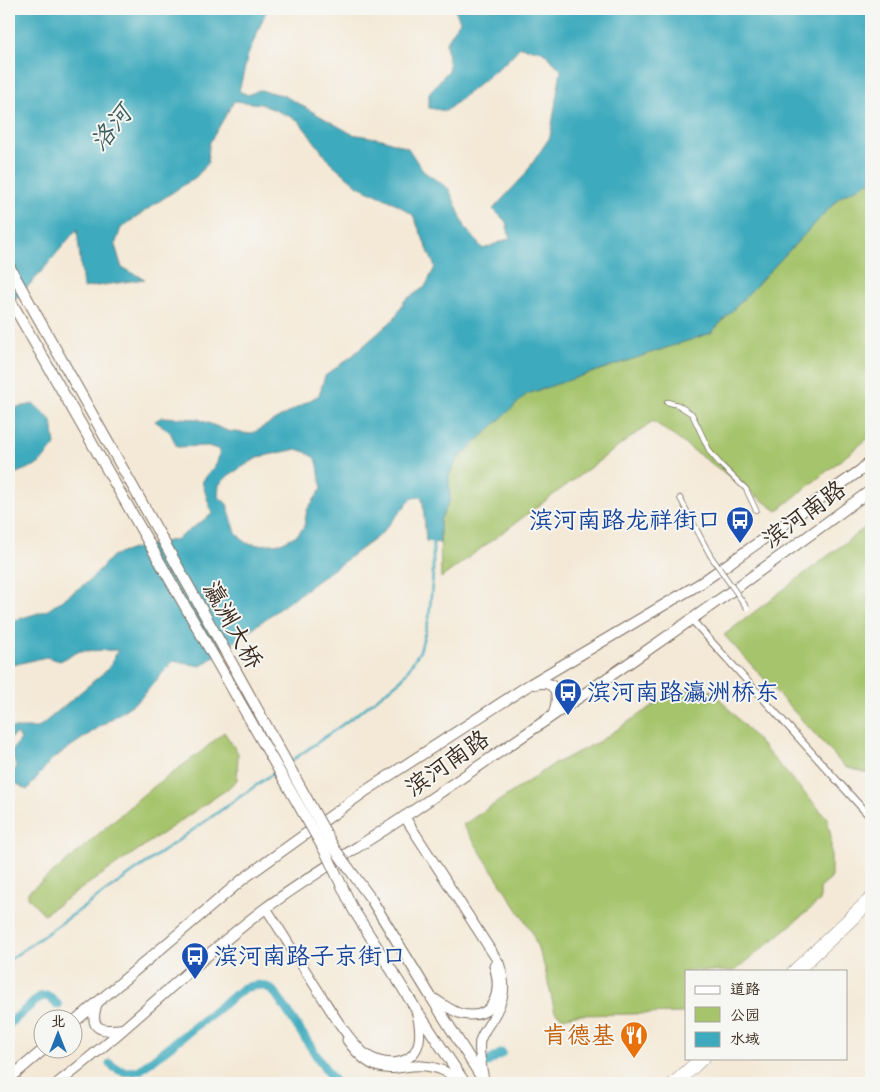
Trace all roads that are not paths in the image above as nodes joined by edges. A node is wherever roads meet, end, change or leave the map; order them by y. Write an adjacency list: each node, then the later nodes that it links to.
1 (9, 266): 20 (main road, 瀛洲大桥, bridge)
2 (9, 298): 22 (main road, 瀛洲大桥, bridge)
3 (667, 402): 7 (street)
4 (871, 460): 10 (main road, 滨河南路)
5 (871, 490): 9 (main road, 滨河南路)
6 (680, 498): 8 (street, bridge)
7 (756, 510)
8 (748, 608)
9 (691, 619): 11 (main road, 滨河南路); 13 (street)
10 (529, 685): 11 (main road); 21 (main road, 滨河南路)
11 (554, 713): 12 (main road, 滨河南路)
12 (404, 816): 16 (main road, 滨河南路); 17 (main road)
13 (871, 818)
14 (871, 896): 18 (street)
15 (871, 904): 19 (street)
16 (266, 908): 24 (main road); 25 (main road, 滨河南路)
17 (486, 944): 20 (main road); 33 (main road)
18 (792, 970)
19 (801, 970)
20 (431, 997): 33 (main road, 瀛洲大桥)
21 (98, 1002): 23 (main road, 滨河南路); 25 (main road)
22 (414, 1006): 24 (main road); 32 (main road, 瀛洲大桥)
23 (82, 1016)
24 (336, 1020): 31 (main road)
25 (124, 1029): 30 (main road, 滨河南路)
26 (32, 1059): 29 (main road)
27 (696, 1060): 34 (street)
28 (704, 1060): 35 (street)
29 (9, 1079)
30 (60, 1083)
31 (459, 1083)
32 (465, 1083)
33 (485, 1083)
34 (671, 1083)
35 (680, 1083)

